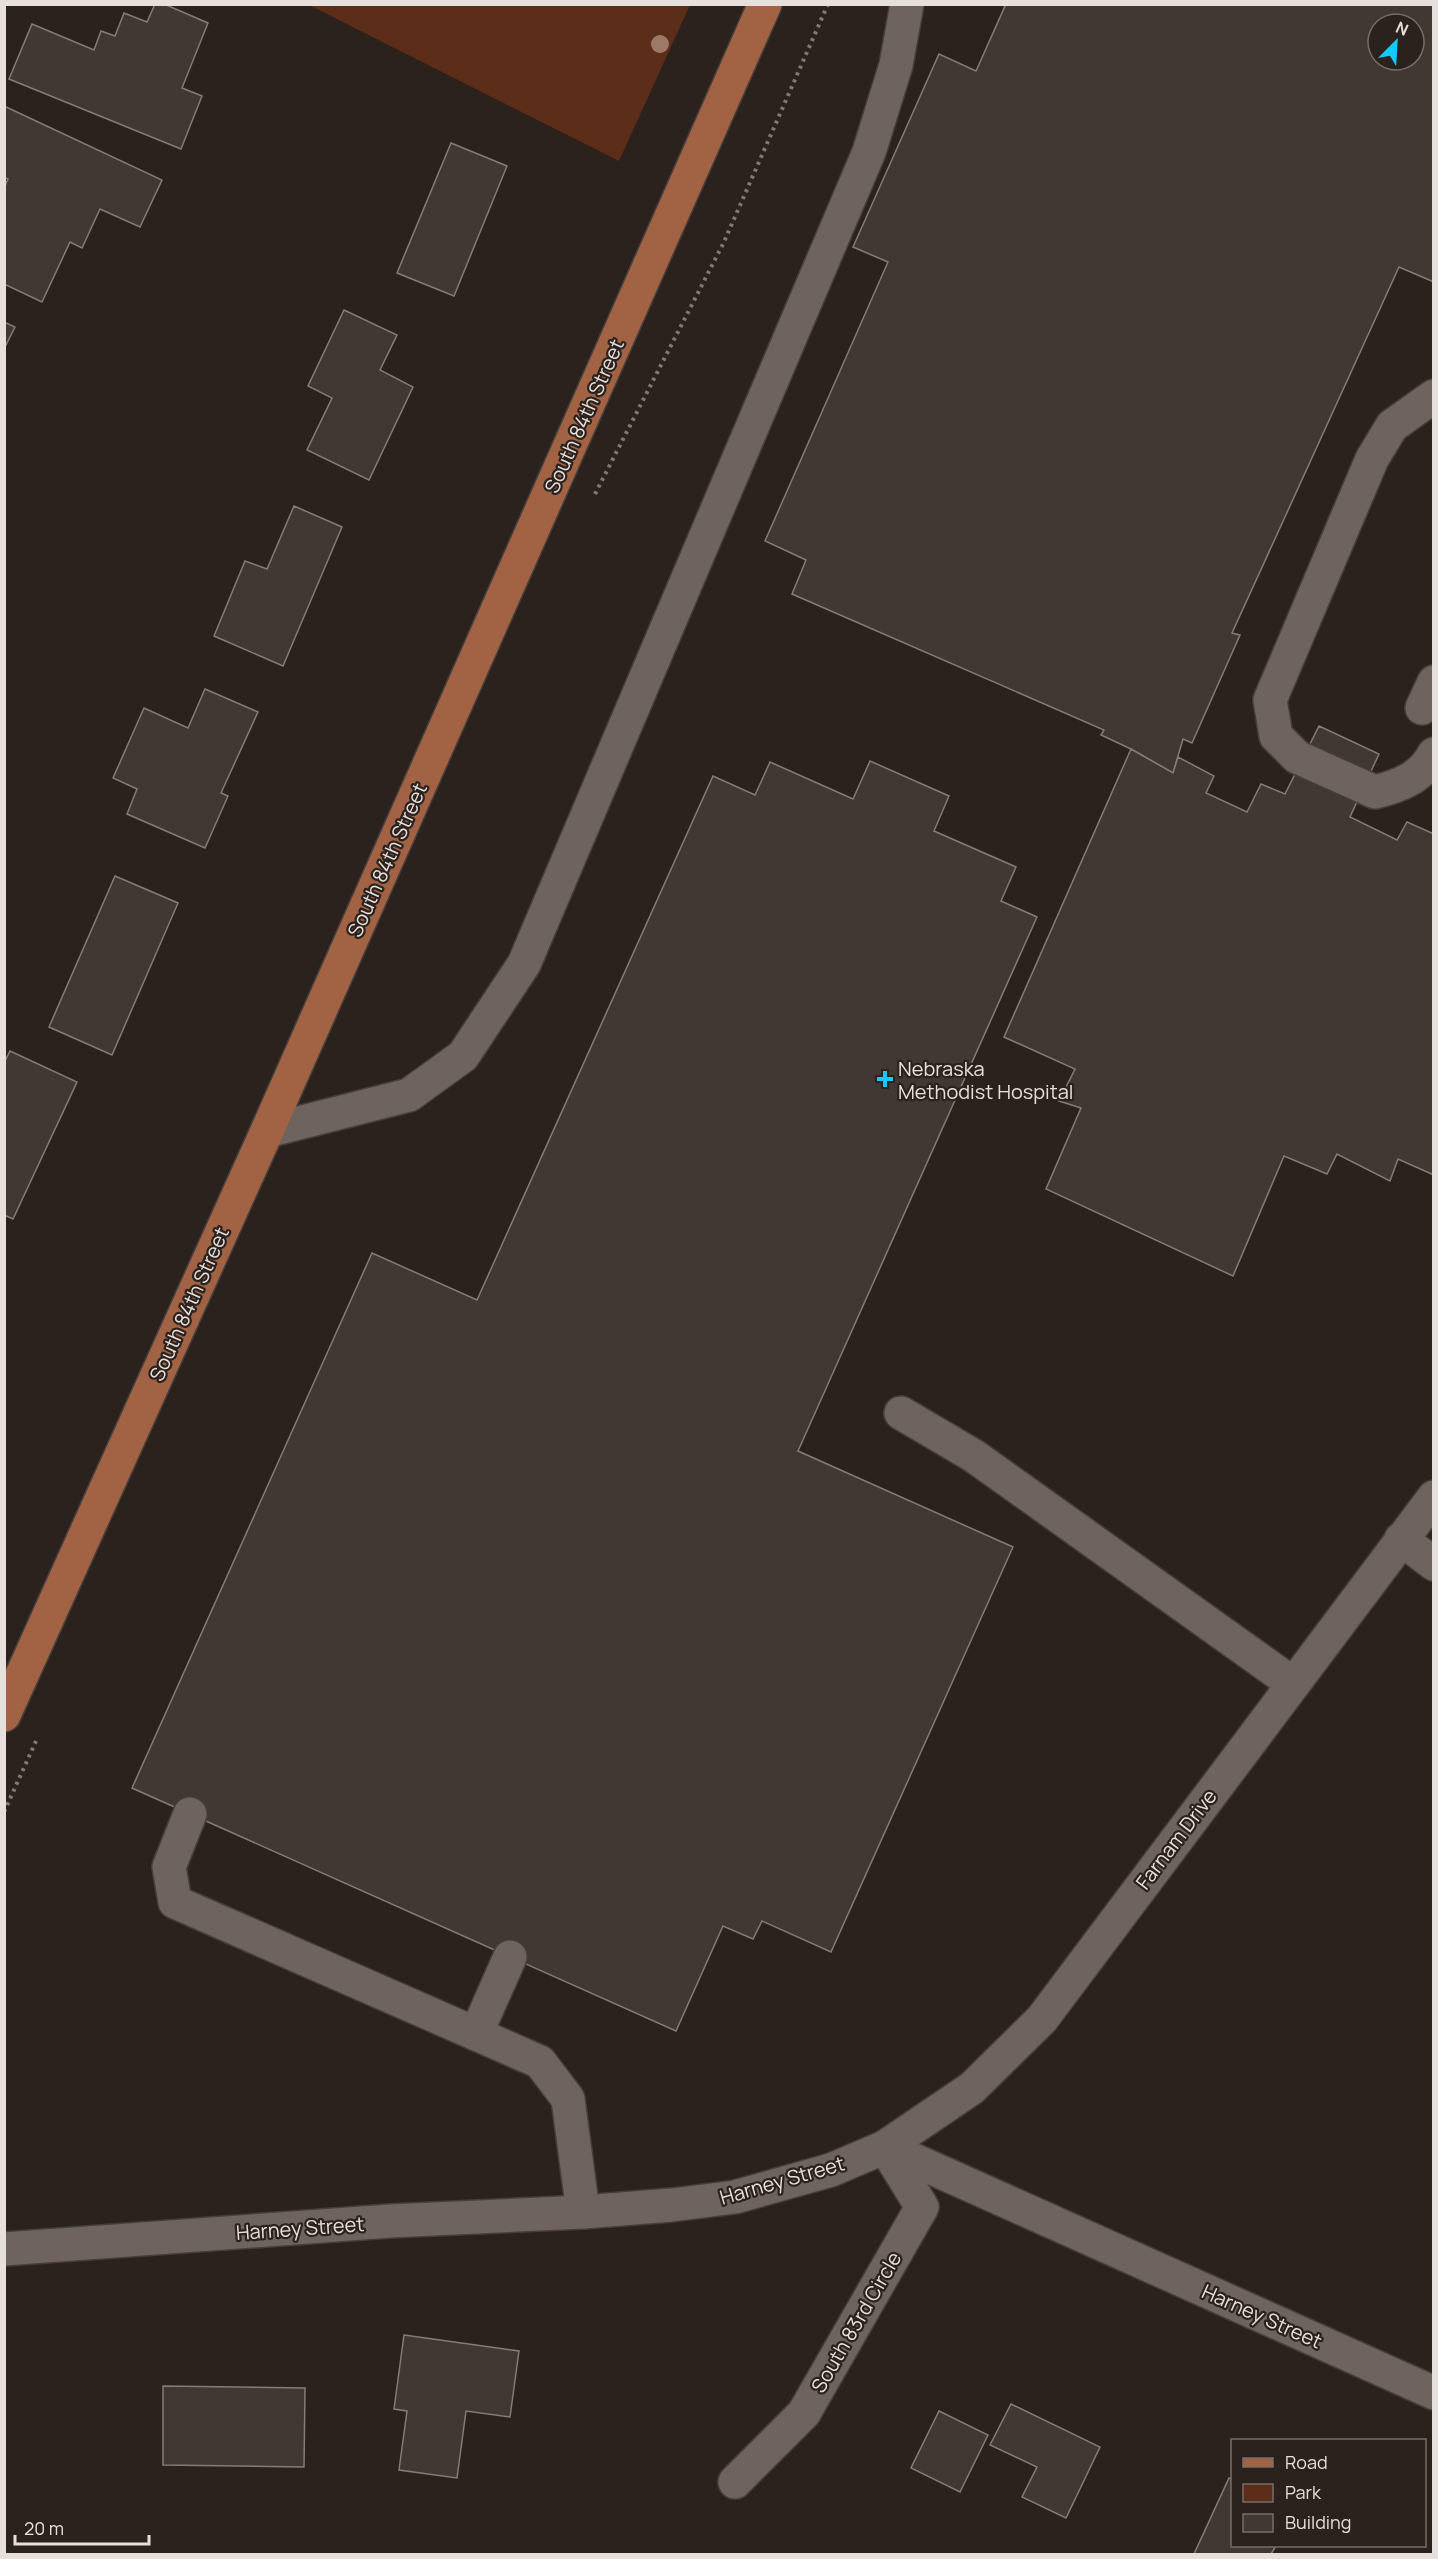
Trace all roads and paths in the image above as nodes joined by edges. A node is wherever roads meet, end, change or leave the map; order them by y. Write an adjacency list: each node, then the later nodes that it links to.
1 (765, 4): 5 (main road, South 84th Street)
2 (907, 4): 5 (street)
3 (1434, 396): 4 (street)
4 (1434, 754)
5 (267, 1131): 11 (main road, South 84th Street)
6 (901, 1413): 10 (street)
7 (1434, 1497): 8 (street, Farnam Drive)
8 (1401, 1539): 9 (street); 10 (street, Farnam Drive)
9 (1434, 1563)
10 (1292, 1683): 15 (street, Farnam Drive)
11 (4, 1714)
12 (190, 1814): 14 (street)
13 (510, 1957): 14 (street)
14 (476, 2034): 16 (street)
15 (885, 2147): 16 (street, Harney Street); 18 (street, Harney Street); 19 (street, South 83rd Circle)
16 (583, 2212): 17 (street, Harney Street)
17 (4, 2249)
18 (1434, 2393)
19 (735, 2482)

